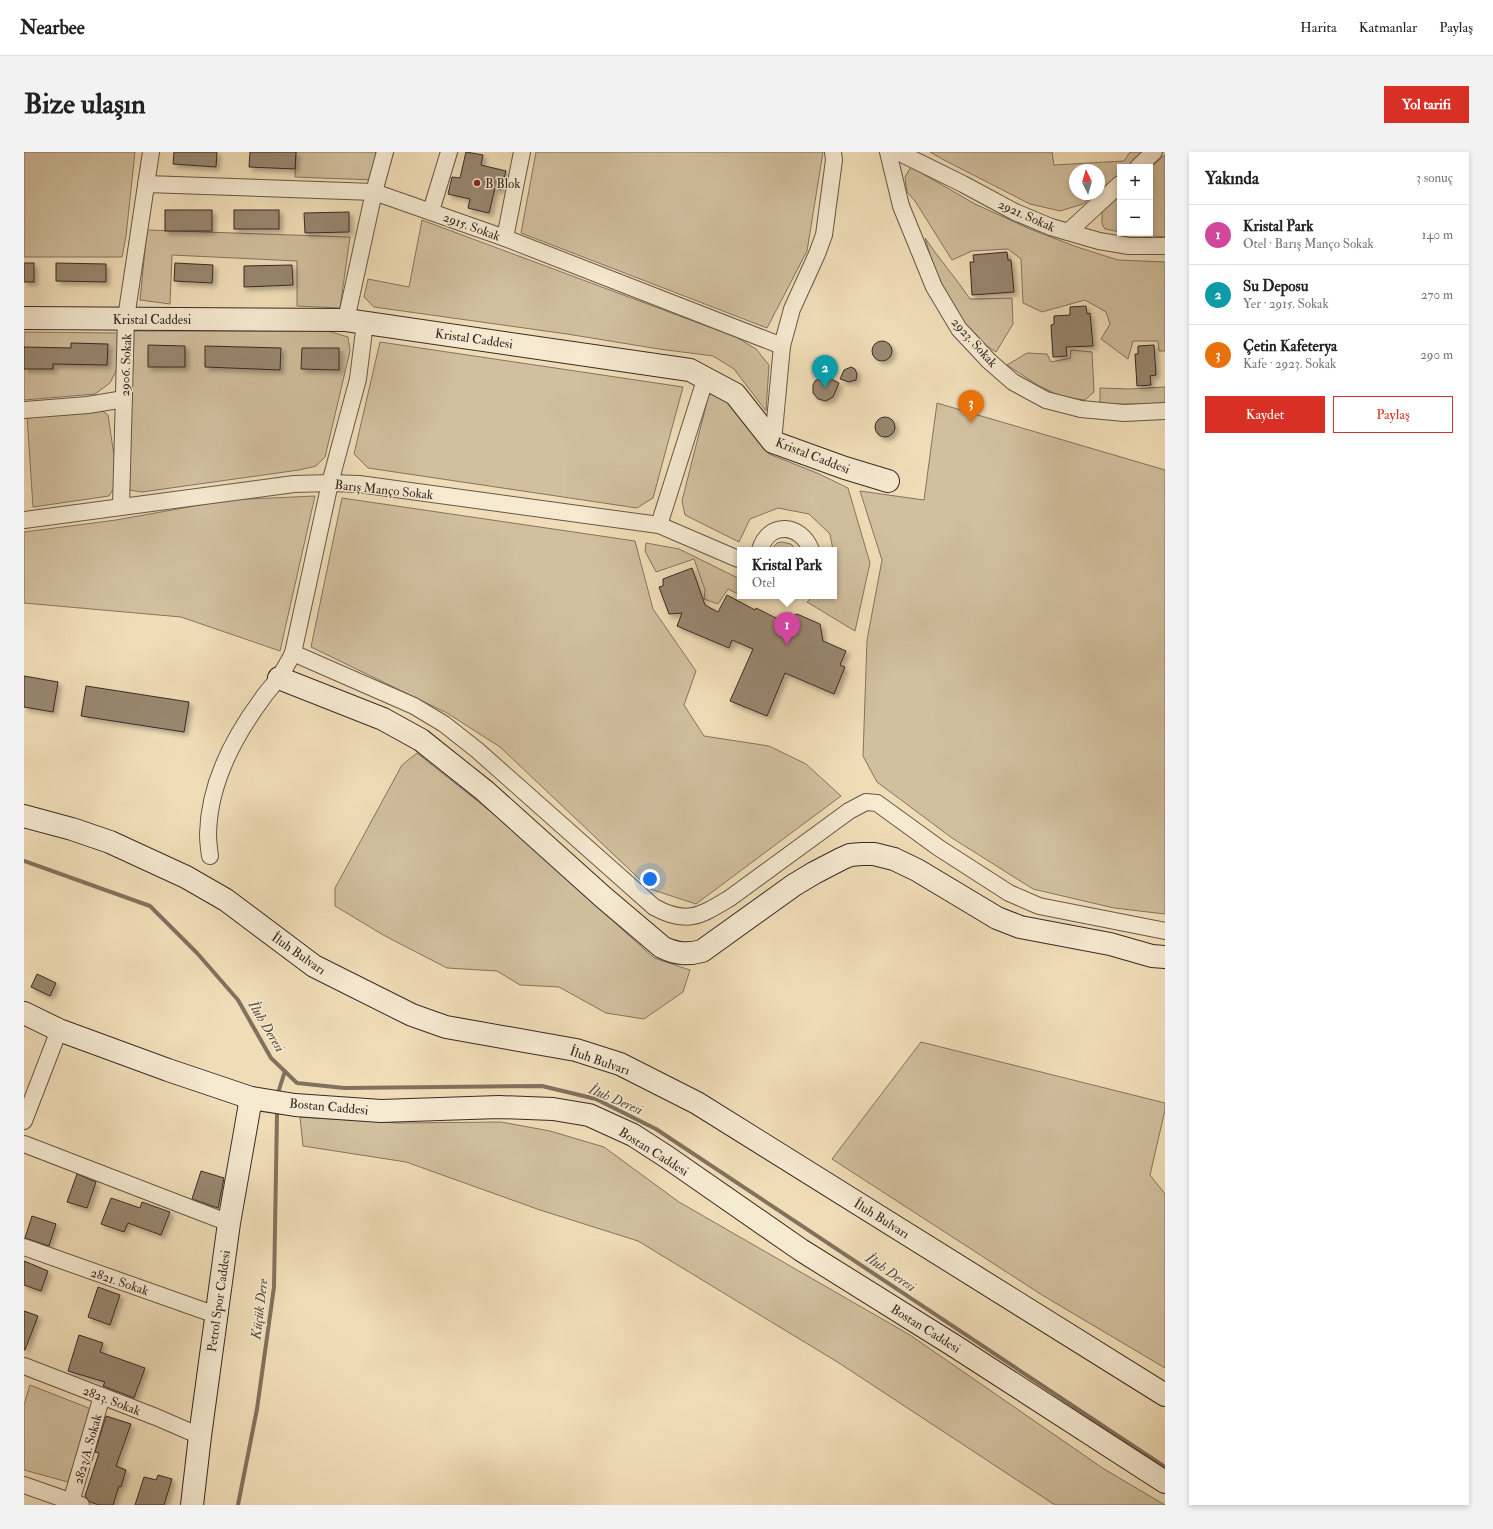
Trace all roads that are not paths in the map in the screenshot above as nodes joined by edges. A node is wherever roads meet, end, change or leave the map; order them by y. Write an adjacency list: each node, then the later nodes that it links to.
1 (151, 152): 10 (street, 2906. Sokak)
2 (385, 152): 12 (street)
3 (449, 152): 13 (street)
4 (522, 152): 15 (street)
5 (833, 152): 20 (street)
6 (888, 152): 24 (street, 2923. Sokak)
7 (898, 152): 14 (street, 2921. Sokak)
8 (1154, 152): 9 (street)
9 (1141, 164)
10 (146, 184): 12 (street, 2915. Sokak); 18 (street, 2906. Sokak)
11 (1117, 187): 14 (street)
12 (374, 192): 13 (street, 2915. Sokak); 19 (street)
13 (431, 211): 15 (street, 2915. Sokak)
14 (1068, 232): 16 (street, 2921. Sokak)
15 (505, 238): 20 (street, 2915. Sokak)
16 (1165, 246)
17 (24, 318): 18 (street, Kristal Caddesi)
18 (126, 318): 19 (street, Kristal Caddesi); 22 (street, 2906. Sokak)
19 (356, 321): 21 (street, Kristal Caddesi); 27 (street)
20 (782, 346): 25 (street)
21 (706, 377): 25 (street, Kristal Caddesi); 30 (street)
22 (124, 399): 23 (street); 28 (street, 2906. Sokak)
23 (24, 410)
24 (1165, 411)
25 (773, 442): 26 (street, Kristal Caddesi)
26 (888, 481)
27 (330, 483): 28 (street, Barış Manço Sokak); 30 (street, Barış Manço Sokak); 34 (street)
28 (121, 507): 29 (street, Barış Manço Sokak)
29 (24, 520)
30 (659, 525): 33 (street, Barış Manço Sokak)
31 (760, 547): 32 (street)
32 (810, 547)
33 (737, 558)
34 (293, 653): 35 (street); 38 (street)
35 (279, 678): 37 (street); 39 (street)
36 (24, 816): 49 (street, İluh Bulvarı)
37 (210, 856)
38 (1165, 931)
39 (1165, 957)
40 (24, 1013): 41 (street, Bostan Caddesi)
41 (59, 1030): 42 (street, Bostan Caddesi); 43 (street)
42 (251, 1098): 45 (street, Petrol Spor Caddesi); 52 (street, Bostan Caddesi)
43 (24, 1121)
44 (24, 1144): 45 (street)
45 (229, 1223): 47 (street, Petrol Spor Caddesi)
46 (24, 1247): 47 (street, 2821. Sokak)
47 (216, 1315): 51 (street, Petrol Spor Caddesi)
48 (24, 1366): 50 (street, 2823. Sokak)
49 (1165, 1395)
50 (102, 1396): 51 (street, 2823. Sokak); 54 (street, 2823/A. Sokak)
51 (200, 1436): 55 (street, Petrol Spor Caddesi)
52 (1165, 1482)
53 (24, 1485): 54 (street)
54 (76, 1503)
55 (192, 1505)

